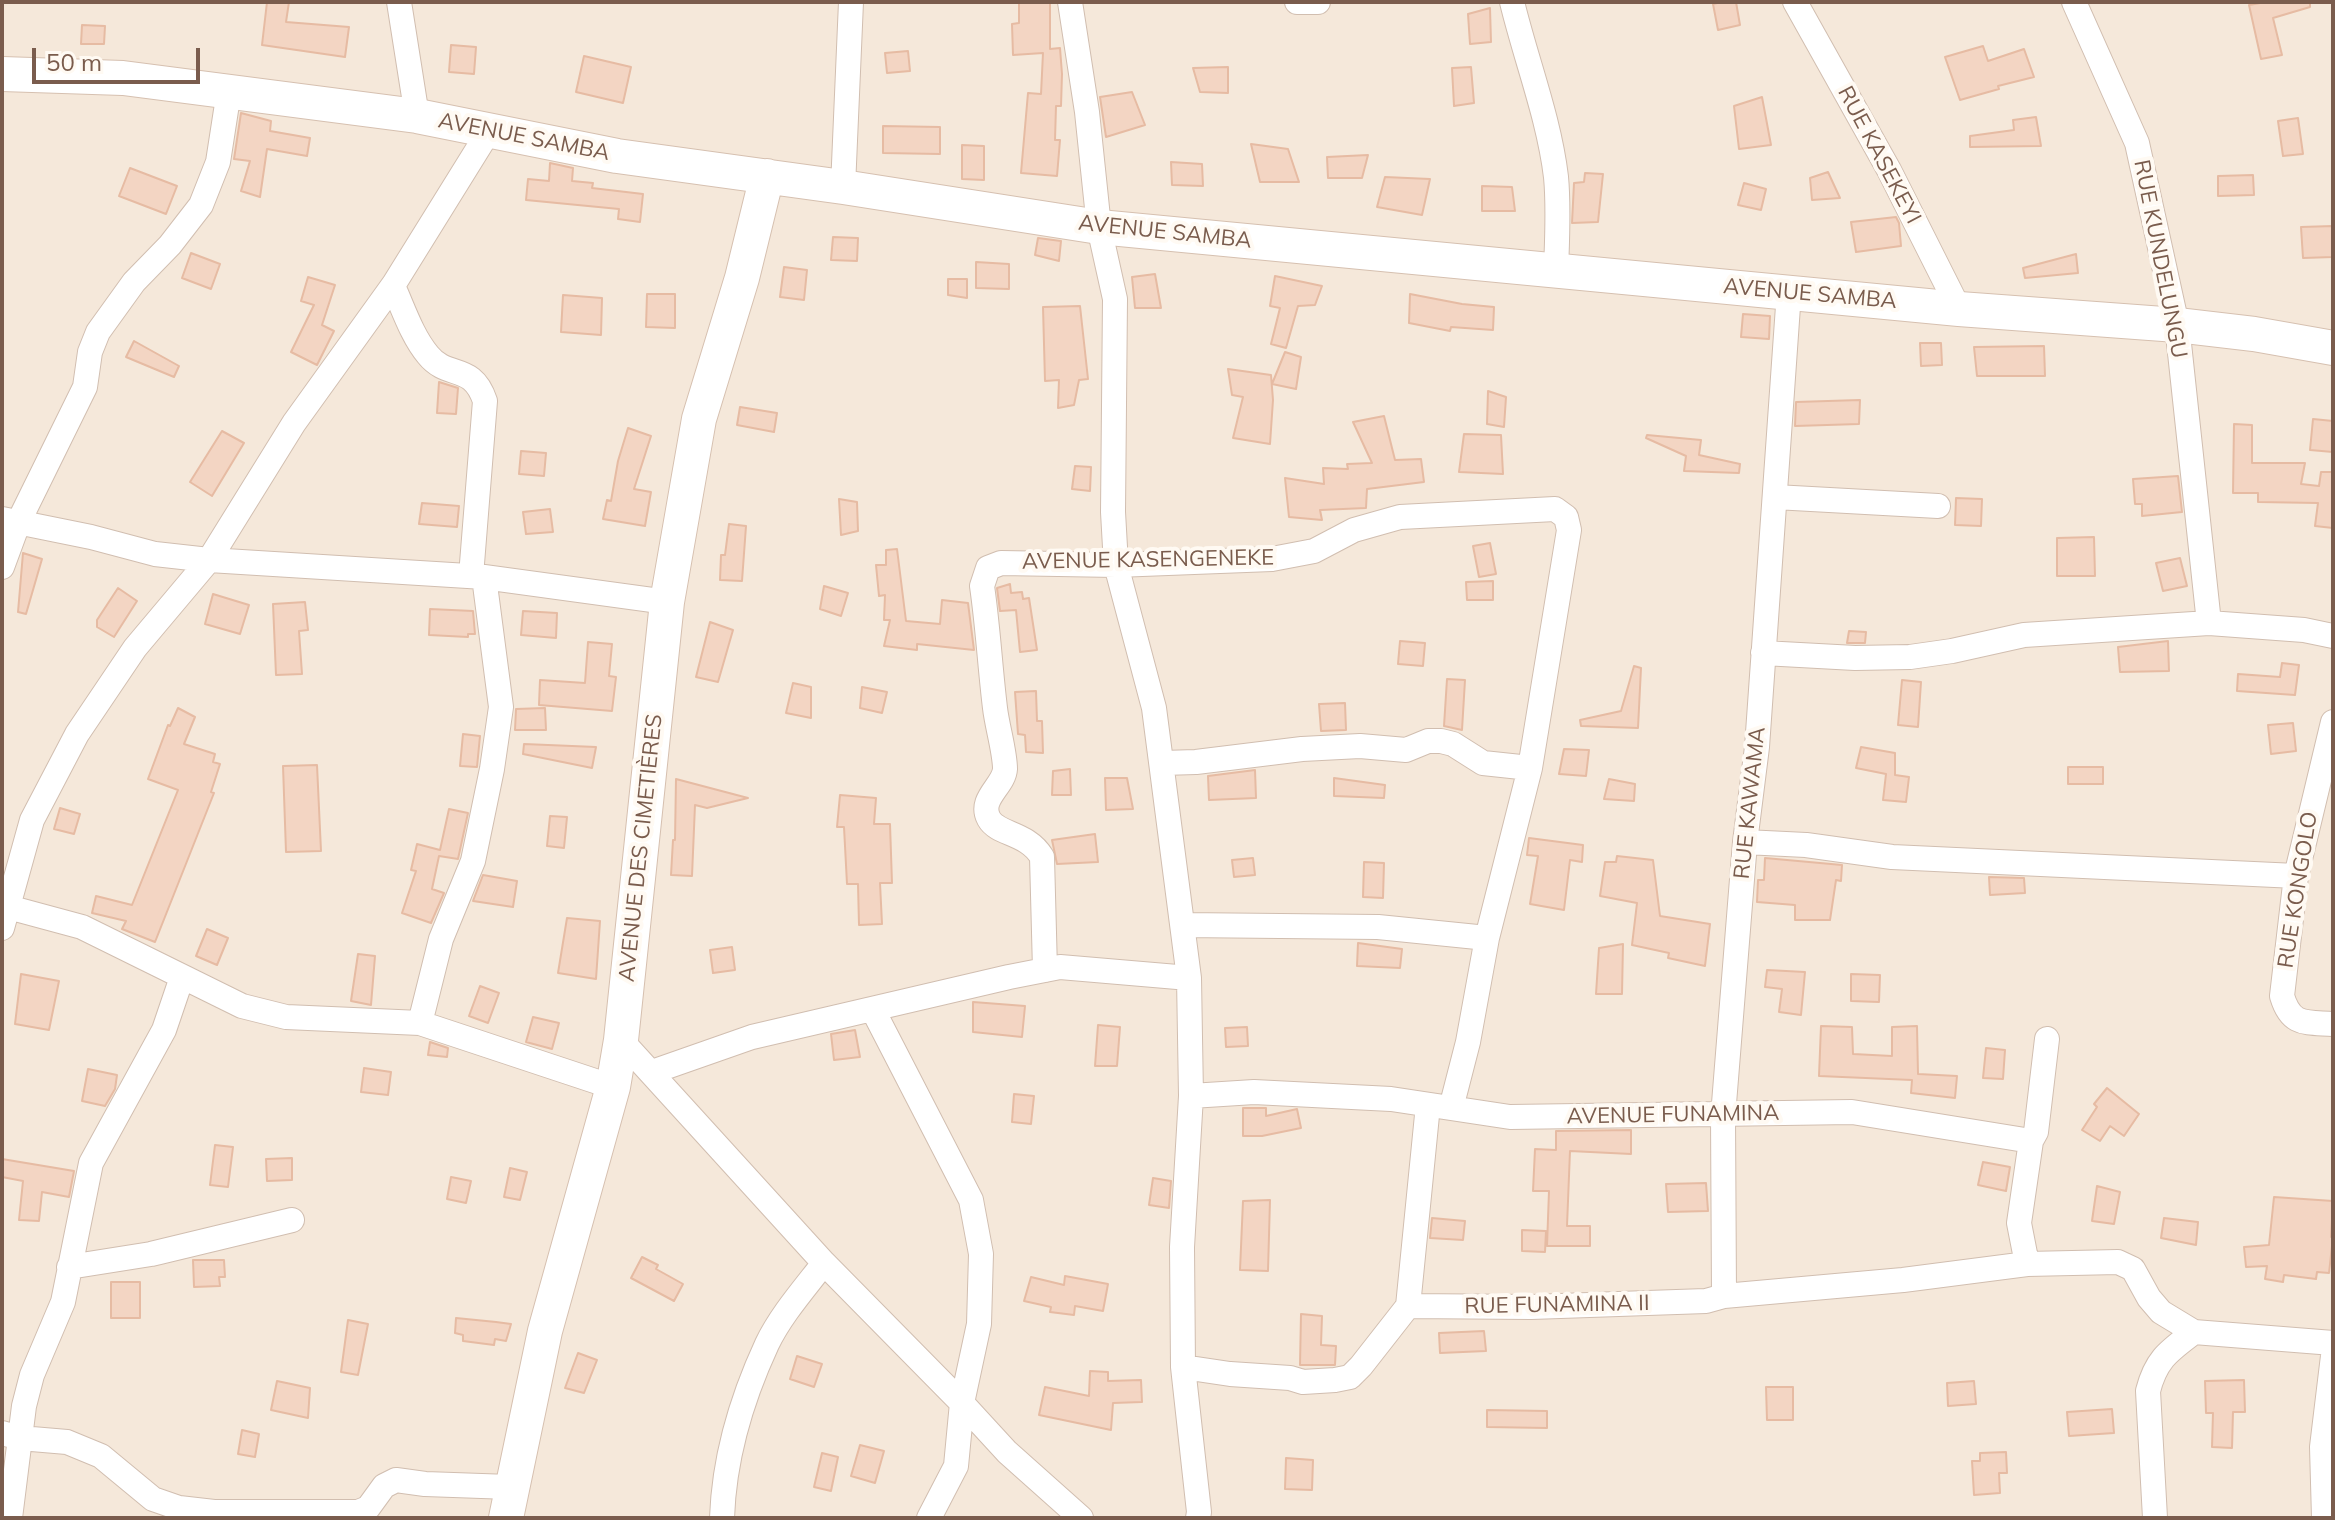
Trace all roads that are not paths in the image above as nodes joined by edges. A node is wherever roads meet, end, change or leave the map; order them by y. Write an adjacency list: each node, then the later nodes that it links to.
1 (399, 2): 11 (street)
2 (851, 2): 14 (street)
3 (1070, 2): 15 (street)
4 (1297, 2): 5 (street)
5 (1318, 2)
6 (1512, 2): 16 (street)
7 (1795, 2): 19 (street, RUE KASEKEYI)
8 (2074, 2): 20 (street, RUE KUNDELUNGU)
9 (2, 74): 10 (street, AVENUE SAMBA)
10 (229, 91): 11 (street, AVENUE SAMBA); 24 (street)
11 (417, 116): 12 (street, AVENUE SAMBA)
12 (489, 131): 13 (street, AVENUE SAMBA); 17 (street)
13 (767, 176): 14 (street, AVENUE SAMBA); 29 (street, AVENUE DES CIMETIÈRES)
14 (843, 187): 15 (street, AVENUE SAMBA)
15 (1099, 227): 16 (street, AVENUE SAMBA); 26 (street)
16 (1556, 271): 18 (street, AVENUE SAMBA)
17 (393, 286): 25 (street); 28 (street)
18 (1789, 292): 19 (street, AVENUE SAMBA); 22 (street, RUE KAWAMA)
19 (1959, 309): 20 (street, AVENUE SAMBA)
20 (2177, 325): 21 (street, AVENUE SAMBA); 30 (street, RUE KUNDELUNGU)
21 (2333, 348)
22 (1775, 497): 23 (street); 32 (street, RUE KAWAMA)
23 (1938, 506)
24 (11, 520): 25 (street); 27 (street)
25 (209, 560): 28 (street); 38 (street)
26 (1116, 565): 34 (street); 35 (street, AVENUE KASENGENEKE); 41 (street, AVENUE KASENGENEKE)
27 (2, 567)
28 (477, 576): 29 (street); 45 (street)
29 (667, 602): 48 (street, AVENUE DES CIMETIÈRES)
30 (2209, 623): 31 (street); 32 (street)
31 (2333, 636)
32 (1763, 653): 36 (street, RUE KAWAMA)
33 (2333, 722): 37 (street, RUE KONGOLO)
34 (1163, 763): 35 (street); 39 (street)
35 (1530, 768): 40 (street, AVENUE KASENGENEKE)
36 (1745, 842): 37 (street); 53 (street, RUE KAWAMA)
37 (2296, 876): 46 (street, RUE KONGOLO)
38 (5, 917): 42 (street)
39 (1183, 925): 40 (street); 43 (street)
40 (1487, 938): 52 (street, AVENUE KASENGENEKE)
41 (1045, 970): 43 (street); 44 (street)
42 (182, 977): 45 (street); 58 (street)
43 (1189, 978): 51 (street)
44 (873, 1010): 49 (street); 65 (street)
45 (420, 1023): 50 (street)
46 (2333, 1024)
47 (2047, 1039): 54 (street)
48 (621, 1040): 49 (street); 50 (street, AVENUE DES CIMETIÈRES)
49 (652, 1072): 56 (street)
50 (613, 1087): 67 (street, AVENUE DES CIMETIÈRES)
51 (1191, 1096): 52 (street, AVENUE FUNAMINA); 64 (street)
52 (1440, 1107): 53 (street, AVENUE FUNAMINA); 60 (street, AVENUE KASENGENEKE)
53 (1723, 1116): 54 (street, AVENUE FUNAMINA); 59 (street, RUE KAWAMA)
54 (2031, 1141): 57 (street)
55 (292, 1220): 58 (street)
56 (824, 1263): 65 (street); 70 (street)
57 (2027, 1264): 59 (street, RUE FUNAMINA II); 61 (street, RUE FUNAMINA II)
58 (69, 1267): 66 (street)
59 (1715, 1298): 60 (street, RUE FUNAMINA II)
60 (1408, 1306): 64 (street)
61 (2194, 1332): 62 (street); 74 (street)
62 (2333, 1343)
63 (2333, 1356): 75 (street)
64 (1183, 1367): 73 (street)
65 (962, 1403): 71 (street); 72 (street)
66 (11, 1435): 68 (street); 69 (street)
67 (508, 1502): 68 (street)
68 (214, 1515)
69 (10, 1518)
70 (722, 1518)
71 (929, 1518)
72 (1081, 1518)
73 (1198, 1518)
74 (2155, 1518)
75 (2324, 1518)

